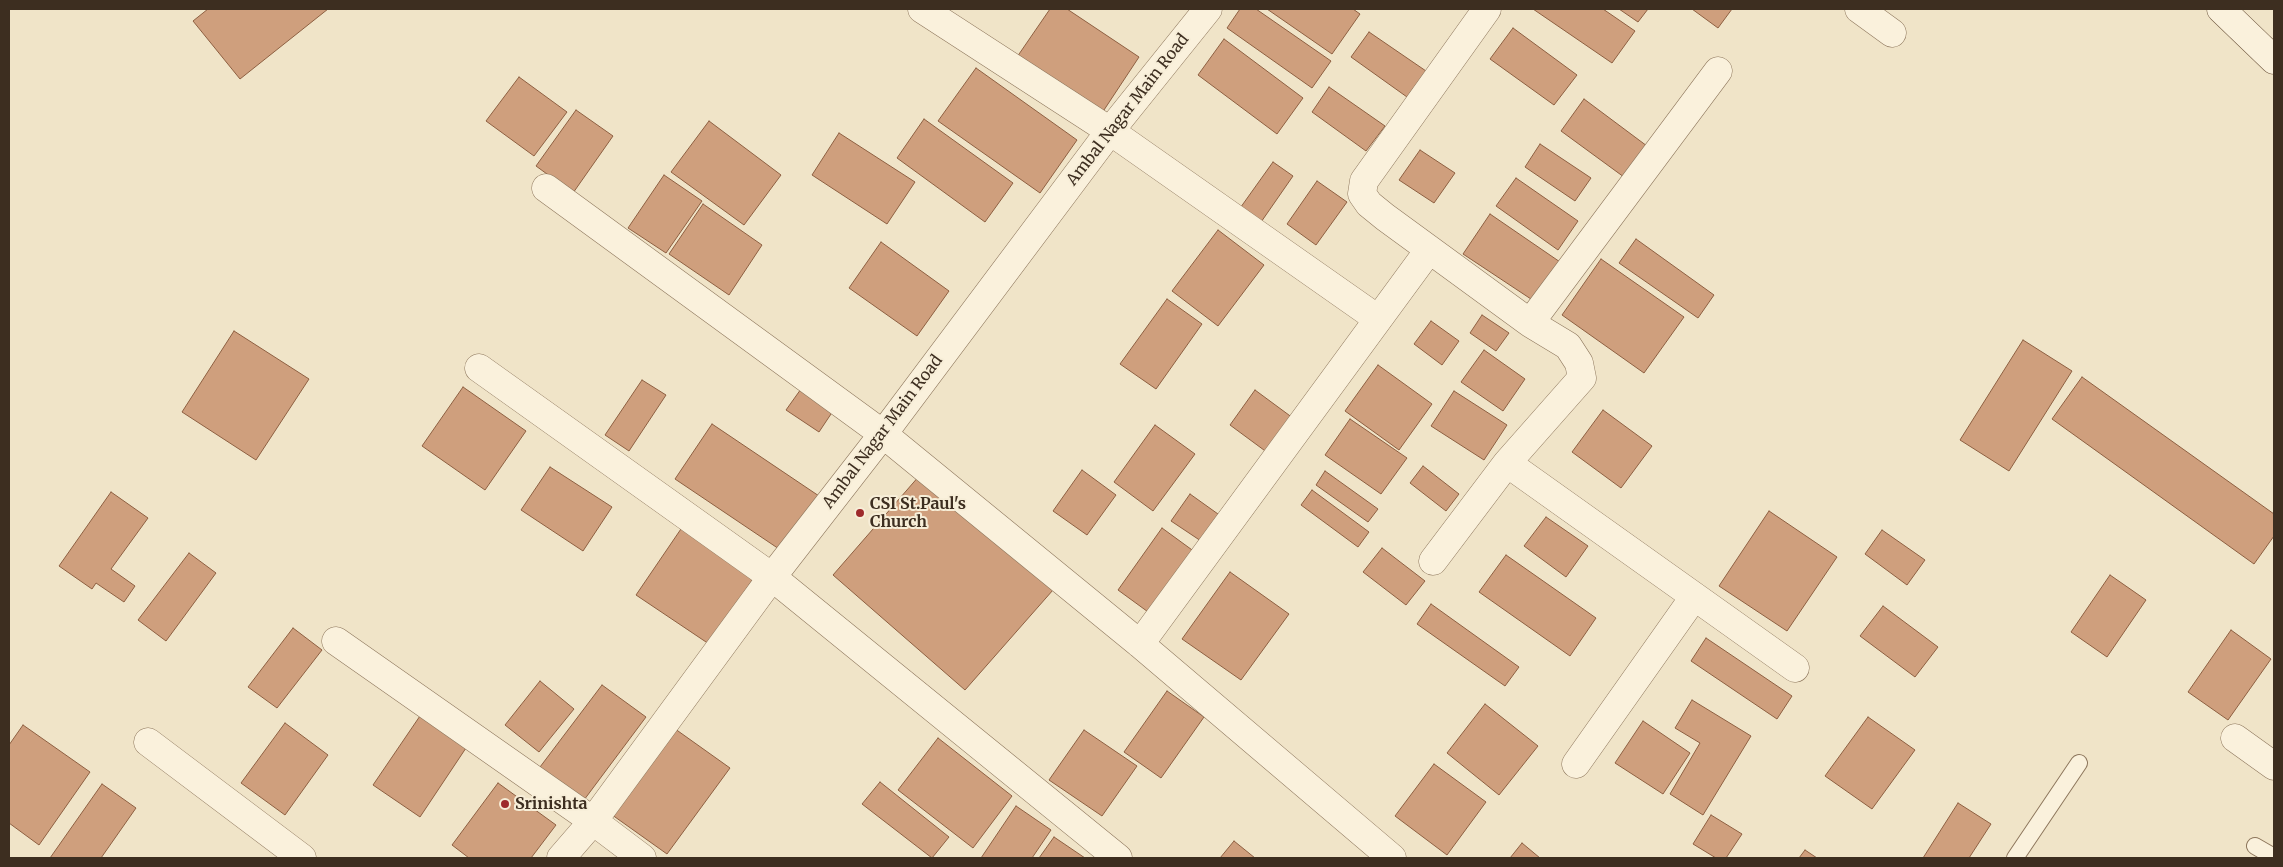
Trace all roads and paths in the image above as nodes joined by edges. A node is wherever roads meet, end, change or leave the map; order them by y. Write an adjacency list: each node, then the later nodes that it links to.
1 (922, 9): 9 (street)
2 (1208, 9): 9 (street, Ambal Nagar Main Road)
3 (1487, 9): 11 (street)
4 (1859, 9): 6 (street)
5 (2221, 9): 7 (street)
6 (1892, 33)
7 (2274, 60)
8 (1718, 72): 13 (street)
9 (1110, 131): 12 (street); 15 (street, Ambal Nagar Main Road)
10 (546, 188): 15 (street)
11 (1429, 250): 12 (street); 13 (street)
12 (1378, 320): 21 (street)
13 (1530, 323): 16 (street)
14 (479, 368): 18 (street)
15 (882, 434): 18 (street, Ambal Nagar Main Road); 21 (street)
16 (1507, 463): 17 (street); 19 (street)
17 (1433, 561)
18 (772, 577): 28 (street, Ambal Nagar Main Road); 34 (street)
19 (1694, 596): 22 (street); 26 (street)
20 (336, 641): 28 (street)
21 (1140, 644): 35 (street)
22 (1795, 668)
23 (2235, 738): 27 (street)
24 (148, 742): 31 (street)
25 (2079, 763): 36 (lane)
26 (1576, 764)
27 (2274, 766)
28 (593, 821): 32 (street, Ambal Nagar Main Road); 33 (street)
29 (2255, 846): 30 (lane)
30 (2274, 857)
31 (302, 858)
32 (562, 858)
33 (642, 858)
34 (1118, 858)
35 (1392, 858)
36 (2015, 858)

